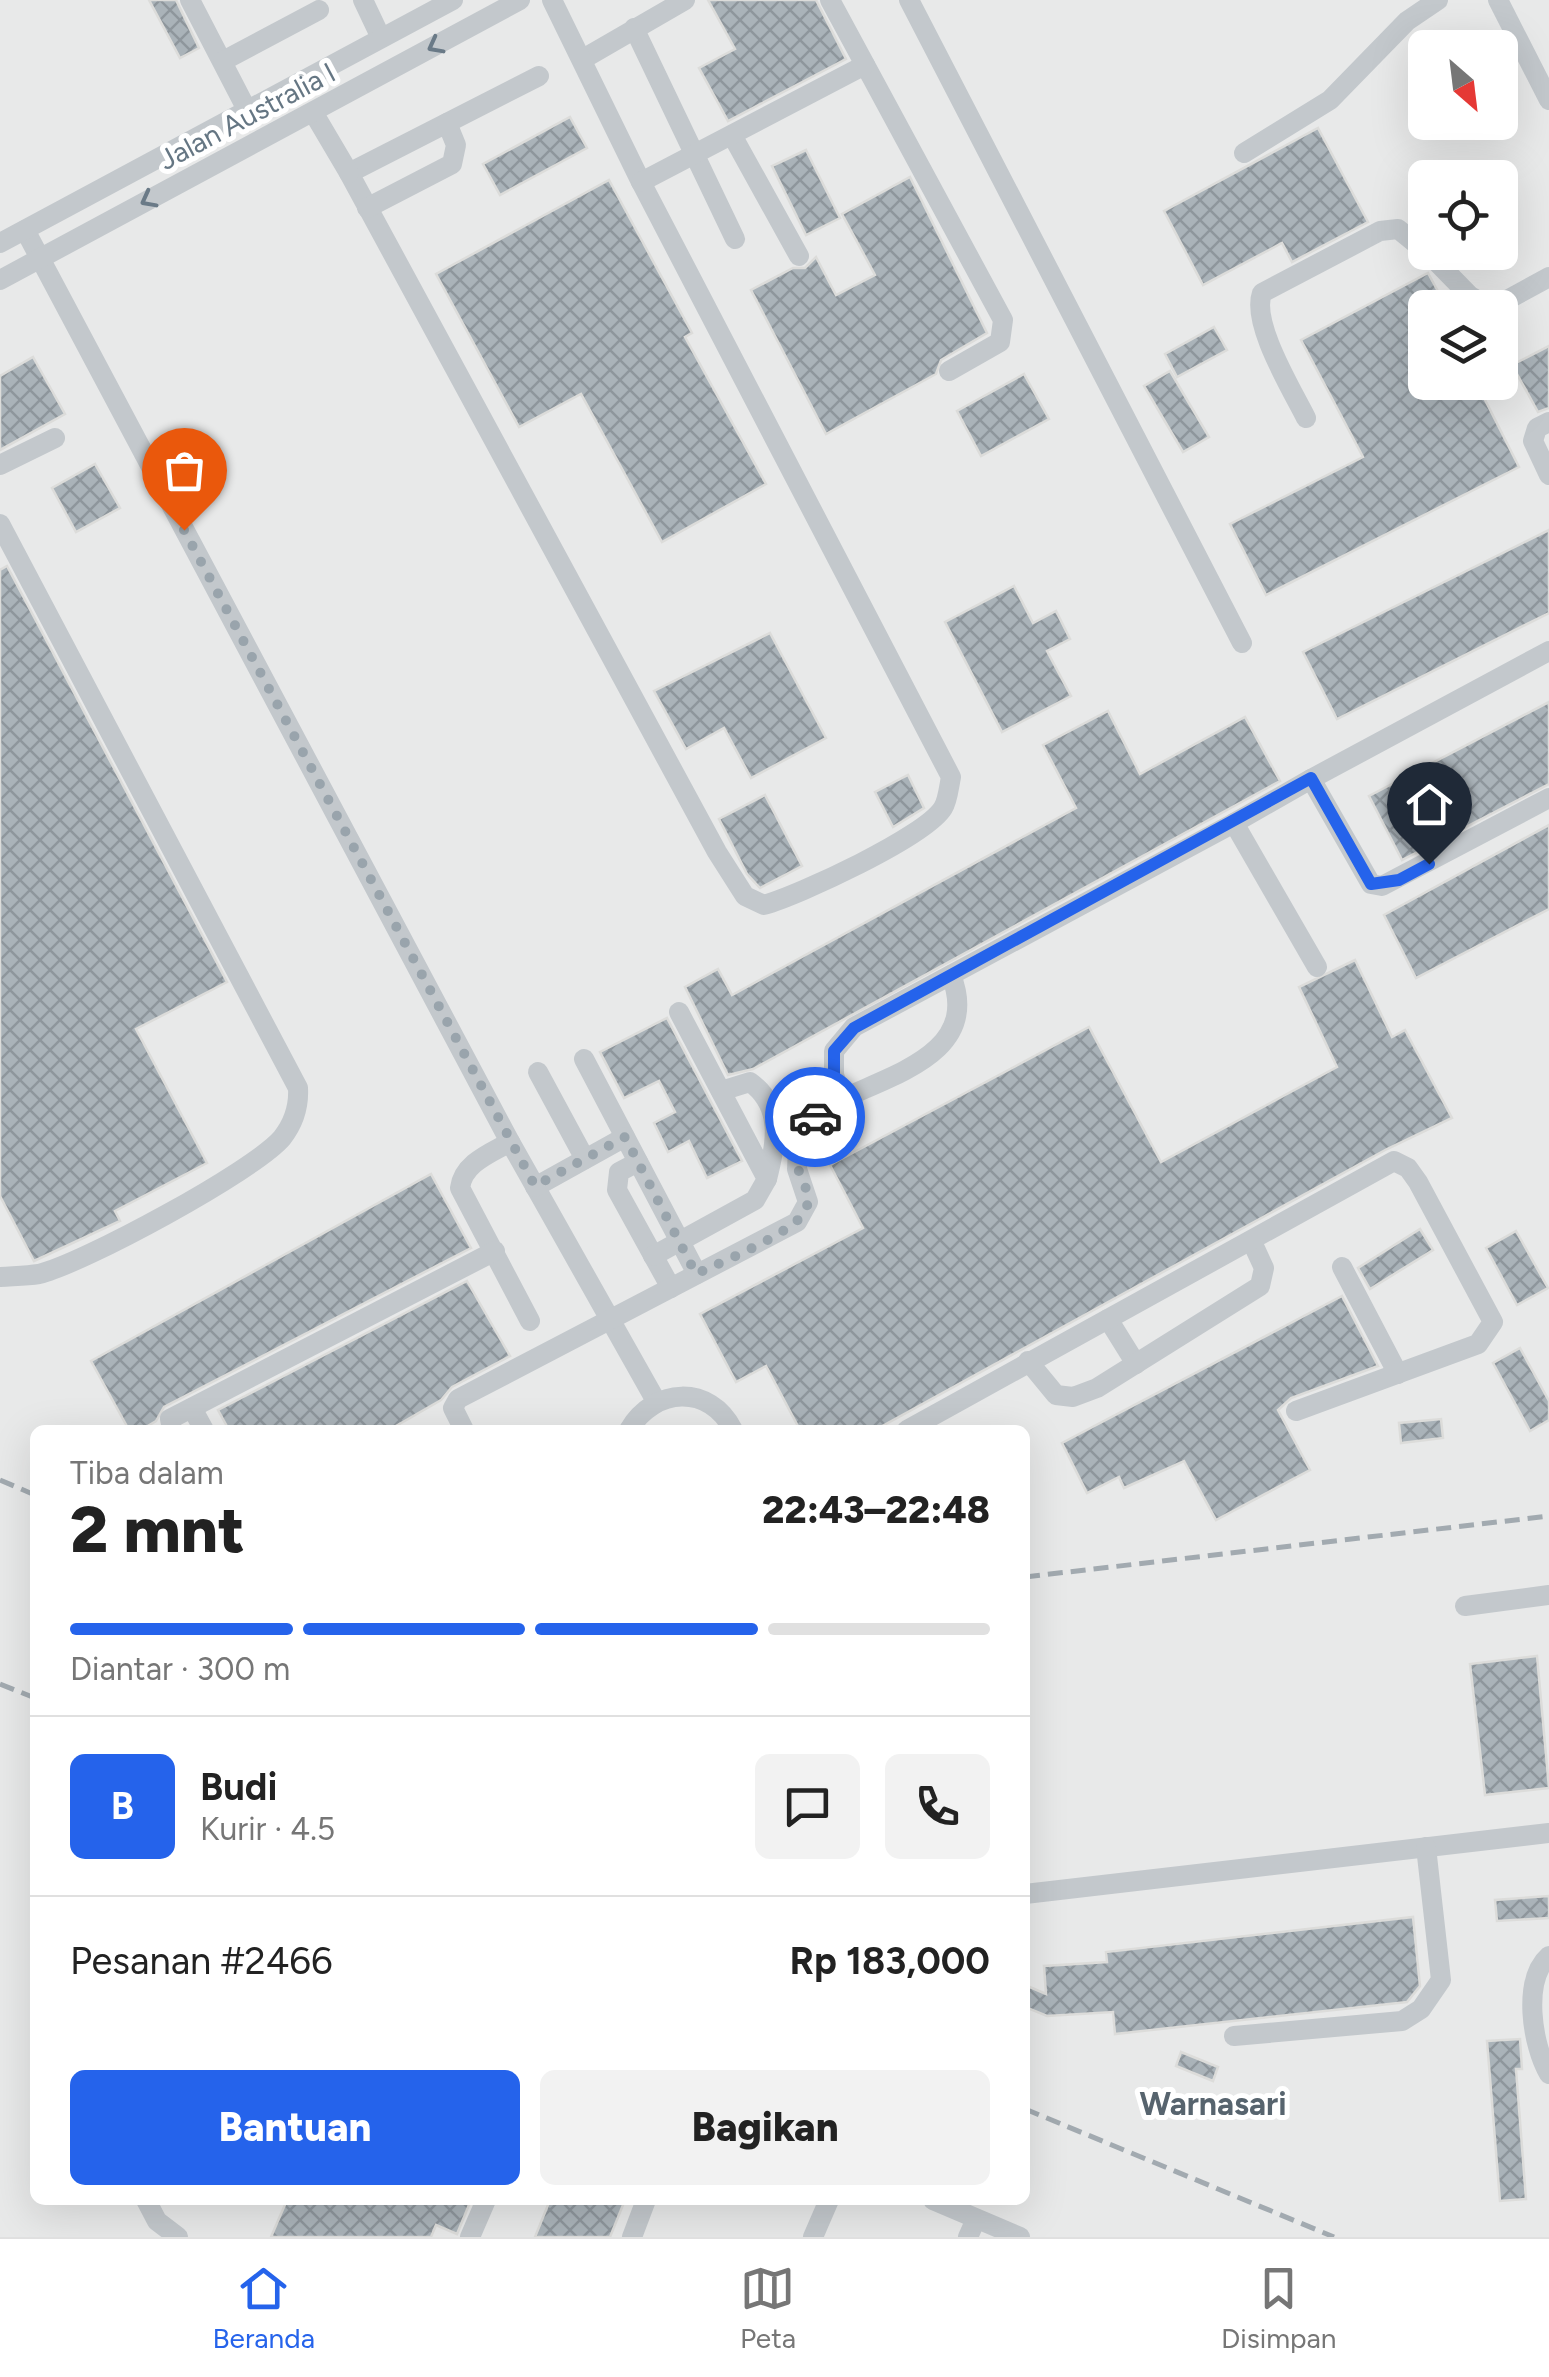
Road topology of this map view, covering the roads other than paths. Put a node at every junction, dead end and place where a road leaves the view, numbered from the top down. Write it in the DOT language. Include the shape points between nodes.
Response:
graph roads {
  1 [pos="190,0"];
  2 [pos="363,0"];
  3 [pos="454,0"];
  4 [pos="520,0"];
  5 [pos="552,0"];
  6 [pos="684,0"];
  7 [pos="830,0"];
  8 [pos="910,0"];
  9 [pos="1438,0"];
  10 [pos="1498,0"];
  11 [pos="319,10"];
  12 [pos="634,28"];
  13 [pos="382,38"];
  14 [pos="583,59"];
  15 [pos="223,61"];
  16 [pos="865,64"];
  17 [pos="540,76"];
  18 [pos="1549,100"];
  19 [pos="247,110"];
  20 [pos="313,112"];
  21 [pos="448,123"];
  22 [pos="732,135"];
  23 [pos="1244,153"];
  24 [pos="695,154"];
  25 [pos="348,173"];
  26 [pos="641,182"];
  27 [pos="367,208"];
  28 [pos="25,230"];
  29 [pos="1408,237"];
  30 [pos="735,239"];
  31 [pos="0,243"];
  32 [pos="799,256"];
  33 [pos="40,259"];
  34 [pos="1444,270"];
  35 [pos="1549,277"];
  36 [pos="0,280"];
  37 [pos="949,372"];
  38 [pos="1306,418"];
  39 [pos="1549,422"];
  40 [pos="55,438"];
  41 [pos="0,465"];
  42 [pos="1549,475"];
  43 [pos="0,524"];
  44 [pos="1242,643"];
  45 [pos="1549,651"];
  46 [pos="1311,778"];
  47 [pos="1549,798"];
  48 [pos="1234,823"];
  49 [pos="1317,967"];
  50 [pos="950,975"];
  51 [pos="680,1012"];
  52 [pos="584,1058"];
  53 [pos="538,1072"];
  54 [pos="721,1091"];
  55 [pos="842,1099"];
  56 [pos="625,1137"];
  57 [pos="510,1142"];
  58 [pos="585,1159"];
  59 [pos="638,1162"];
  60 [pos="767,1179"];
  61 [pos="535,1186"];
  62 [pos="680,1242"];
  63 [pos="1252,1242"];
  64 [pos="495,1251"];
  65 [pos="653,1256"];
  66 [pos="1342,1267"];
  67 [pos="696,1274"];
  68 [pos="0,1278"];
  69 [pos="671,1288"];
  70 [pos="1108,1319"];
  71 [pos="530,1320"];
  72 [pos="608,1322"];
  73 [pos="1028,1361"];
  74 [pos="1136,1364"];
  75 [pos="1398,1374"];
  76 [pos="656,1401"];
  77 [pos="192,1408"];
  78 [pos="1296,1411"];
  79 [pos="171,1425"];
  80 [pos="201,1425"];
  81 [pos="462,1425"];
  82 [pos="632,1425"];
  83 [pos="730,1425"];
  84 [pos="916,1425"];
  85 [pos="1549,1595"];
  86 [pos="1465,1606"];
  87 [pos="1549,1833"];
  88 [pos="1426,1848"];
  89 [pos="1030,1893"];
  90 [pos="1549,1956"];
  91 [pos="1234,2036"];
  92 [pos="1549,2074"];
  93 [pos="149,2205"];
  94 [pos="484,2205"];
  95 [pos="644,2205"];
  96 [pos="826,2205"];
  97 [pos="940,2205"];
  98 [pos="972,2228"];
  99 [pos="178,2237"];
  100 [pos="470,2237"];
  101 [pos="632,2237"];
  102 [pos="813,2237"];
  103 [pos="1020,2237"];
  1 -- 15 [label="lane"];
  2 -- 13 [label="lane"];
  3 -- 13 [label="lane, Jalan Australia I"];
  4 -- 20 [label="lane, Jalan Australia I, one-way"];
  5 -- 14 [label="lane"];
  6 -- 12 [label="lane"];
  7 -- 16 [label="lane"];
  8 -- 44 [label="lane"];
  9 -- 23 [label="lane" via="1330,100"];
  10 -- 18 [label="lane"];
  11 -- 15 [label="lane"];
  12 -- 14 [label="lane"];
  12 -- 24 [label="lane"];
  13 -- 19 [label="lane, Jalan Australia I"];
  14 -- 26 [label="lane"];
  15 -- 19 [label="lane"];
  16 -- 22 [label="lane"];
  16 -- 37 [label="lane" via="1003,320 1000,342"];
  17 -- 21 [label="lane"];
  19 -- 28 [label="lane, Jalan Australia I"];
  20 -- 25 [label="lane"];
  20 -- 33 [label="lane, Jalan Australia I, one-way"];
  21 -- 25 [label="lane"];
  21 -- 27 [label="lane" via="456,145 452,164"];
  22 -- 24 [label="lane"];
  22 -- 32 [label="lane"];
  24 -- 26 [label="lane"];
  24 -- 30 [label="lane"];
  25 -- 27 [label="lane"];
  26 -- 27 [label="lane" via="951,777 944,807 926,826 798,895 764,904 745,896 717,852"];
  28 -- 31 [label="lane, Jalan Australia I"];
  28 -- 33 [label="lane"];
  29 -- 38 [label="lane" via="1398,229 1380,230 1262,293 1256,307"];
  33 -- 36 [label="lane, Jalan Australia I"];
  33 -- 57 [label="lane"];
  34 -- 35 [label="lane" via="1488,306"];
  39 -- 42 [label="lane" via="1537,428 1533,441"];
  40 -- 41 [label="lane"];
  43 -- 68 [label="lane" via="298,1088 283,1138 252,1165 88,1255 39,1274"];
  45 -- 46 [label="lane"];
  46 -- 47 [label="lane" via="1371,884 1382,886"];
  46 -- 48 [label="lane"];
  48 -- 49 [label="lane"];
  48 -- 50 [label="lane"];
  50 -- 55 [label="lane" via="840,1040 834,1075"];
  50 -- 55 [label="lane" via="960,1000 947,1040"];
  51 -- 54 [label="lane"];
  52 -- 56 [label="lane"];
  53 -- 58 [label="lane"];
  54 -- 60 [label="lane"];
  54 -- 60 [label="lane" via="750,1082 773,1113 776,1143"];
  55 -- 67 [label="lane" via="799,1132 795,1150 808,1202 804,1214"];
  56 -- 58 [label="lane"];
  56 -- 59 [label="lane"];
  57 -- 61 [label="lane"];
  57 -- 64 [label="lane" via="461,1176 460,1188"];
  58 -- 61 [label="lane"];
  59 -- 62 [label="lane"];
  59 -- 65 [label="lane" via="615,1182"];
  60 -- 62 [label="lane" via="756,1200"];
  61 -- 72 [label="lane"];
  62 -- 65 [label="lane"];
  62 -- 67 [label="lane"];
  63 -- 70 [label="lane"];
  63 -- 74 [label="lane" via="1264,1268 1260,1286"];
  63 -- 75 [label="lane" via="1394,1161 1408,1168 1493,1322 1478,1344"];
  64 -- 71 [label="lane"];
  64 -- 77 [label="lane"];
  65 -- 69 [label="lane"];
  66 -- 75 [label="lane"];
  67 -- 69 [label="lane"];
  69 -- 72 [label="lane"];
  70 -- 73 [label="lane"];
  70 -- 74 [label="lane"];
  72 -- 76 [label="lane"];
  72 -- 81 [label="lane" via="458,1400 454,1408"];
  73 -- 74 [label="lane" via="1056,1395 1074,1397"];
  73 -- 84 [label="lane"];
  75 -- 78 [label="lane"];
  76 -- 82 [label="lane"];
  76 -- 83 [label="lane" via="691,1396 721,1412"];
  77 -- 79 [label="lane"];
  77 -- 80 [label="lane"];
  85 -- 86 [label="lane"];
  87 -- 88 [label="lane"];
  88 -- 89 [label="lane"];
  88 -- 91 [label="lane" via="1441,1980 1421,2009 1402,2022"];
  90 -- 92 [label="lane" via="1533,1979 1539,2049"];
  93 -- 99 [label="lane"];
  94 -- 100 [label="lane"];
  95 -- 101 [label="lane"];
  96 -- 102 [label="lane"];
  97 -- 98 [label="lane"];
  98 -- 103 [label="lane"];
}
